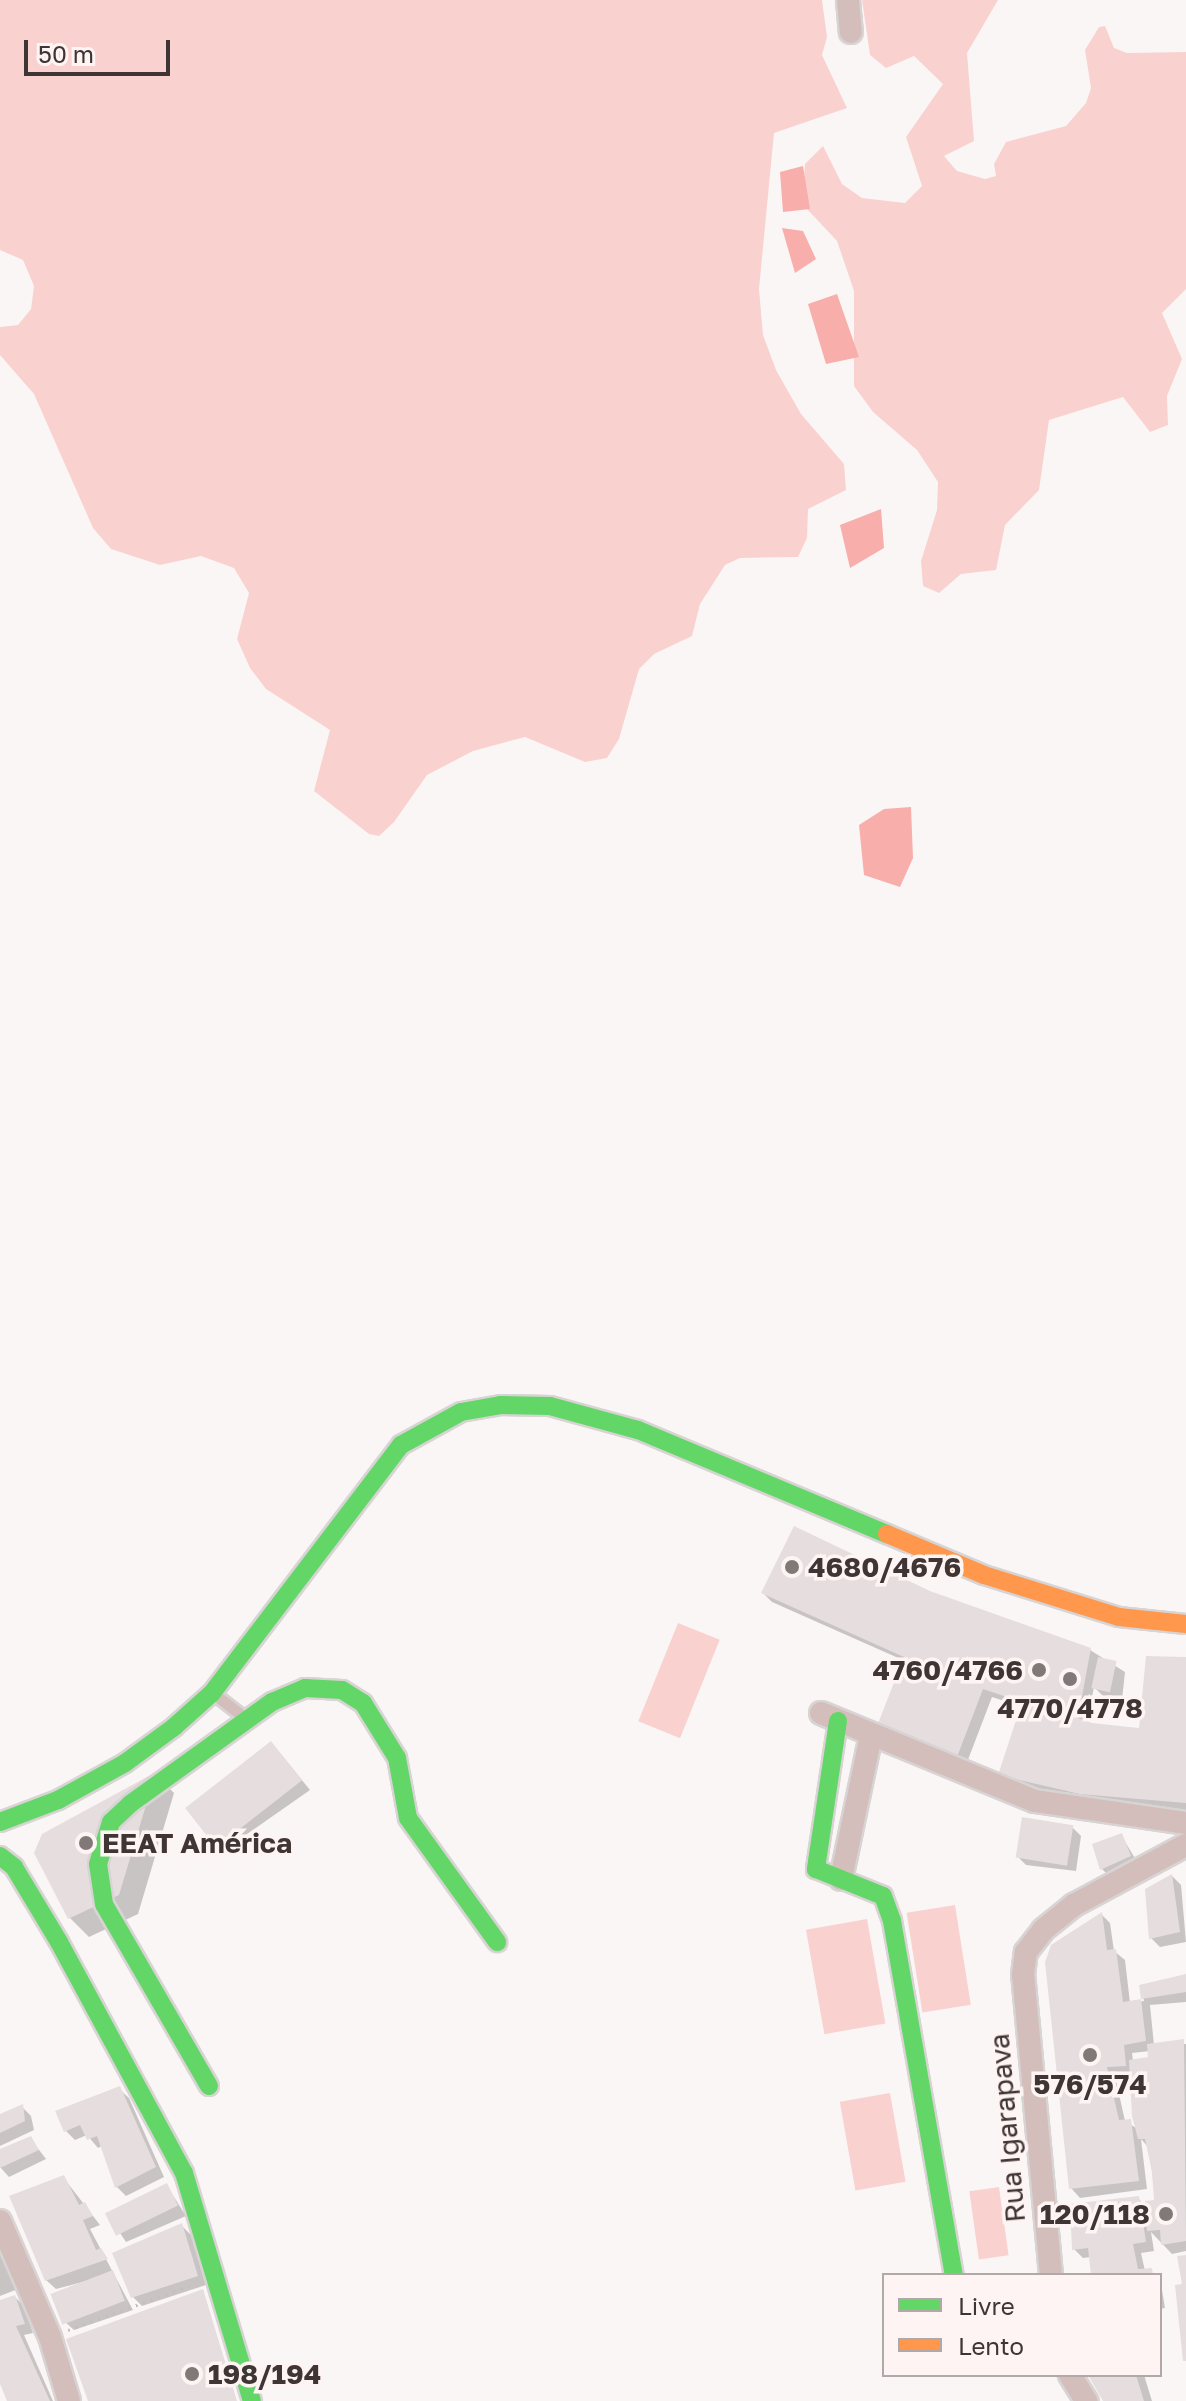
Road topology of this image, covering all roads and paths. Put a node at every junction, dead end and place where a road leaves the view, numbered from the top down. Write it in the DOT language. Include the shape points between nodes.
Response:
graph roads {
  1 [pos="848,0"];
  2 [pos="851,32"];
  3 [pos="1186,1624"];
  4 [pos="212,1693"];
  5 [pos="829,1717"];
  6 [pos="247,1719"];
  7 [pos="871,1736"];
  8 [pos="0,1822"];
  9 [pos="1186,1823"];
  10 [pos="1186,1845"];
  11 [pos="0,1856"];
  12 [pos="841,1879"];
  13 [pos="497,1942"];
  14 [pos="209,2086"];
  15 [pos="0,2221"];
  16 [pos="954,2273"];
  17 [pos="1051,2273"];
  18 [pos="217,2275"];
  19 [pos="50,2337"];
  20 [pos="1071,2377"];
  21 [pos="69,2401"];
  22 [pos="252,2401"];
  23 [pos="1086,2401"];
  1 -- 2 [label="street"];
  3 -- 4 [label="street" via="1119,1617 984,1575 638,1430 550,1406 500,1405 461,1412 401,1445"];
  4 -- 6 [label="lane"];
  4 -- 8 [label="street" via="125,1763 58,1800"];
  5 -- 7 [label="street"];
  5 -- 12 [label="street" via="816,1869"];
  6 -- 13 [label="street" via="305,1688 342,1690 363,1703 397,1758 408,1818"];
  6 -- 14 [label="street" via="111,1822 98,1864 104,1904"];
  7 -- 9 [label="street" via="1035,1801"];
  7 -- 12 [label="street"];
  10 -- 17 [label="street, Rua Igarapava" via="1074,1905 1026,1952 1023,1975"];
  11 -- 18 [label="street" via="14,1867 59,1942 184,2173"];
  12 -- 16 [label="street" via="883,1896 892,1921"];
  15 -- 19 [label="street"];
  18 -- 19 [label="path"];
  18 -- 22 [label="street"];
  19 -- 21 [label="street"];
  20 -- 23 [label="street"];
}
